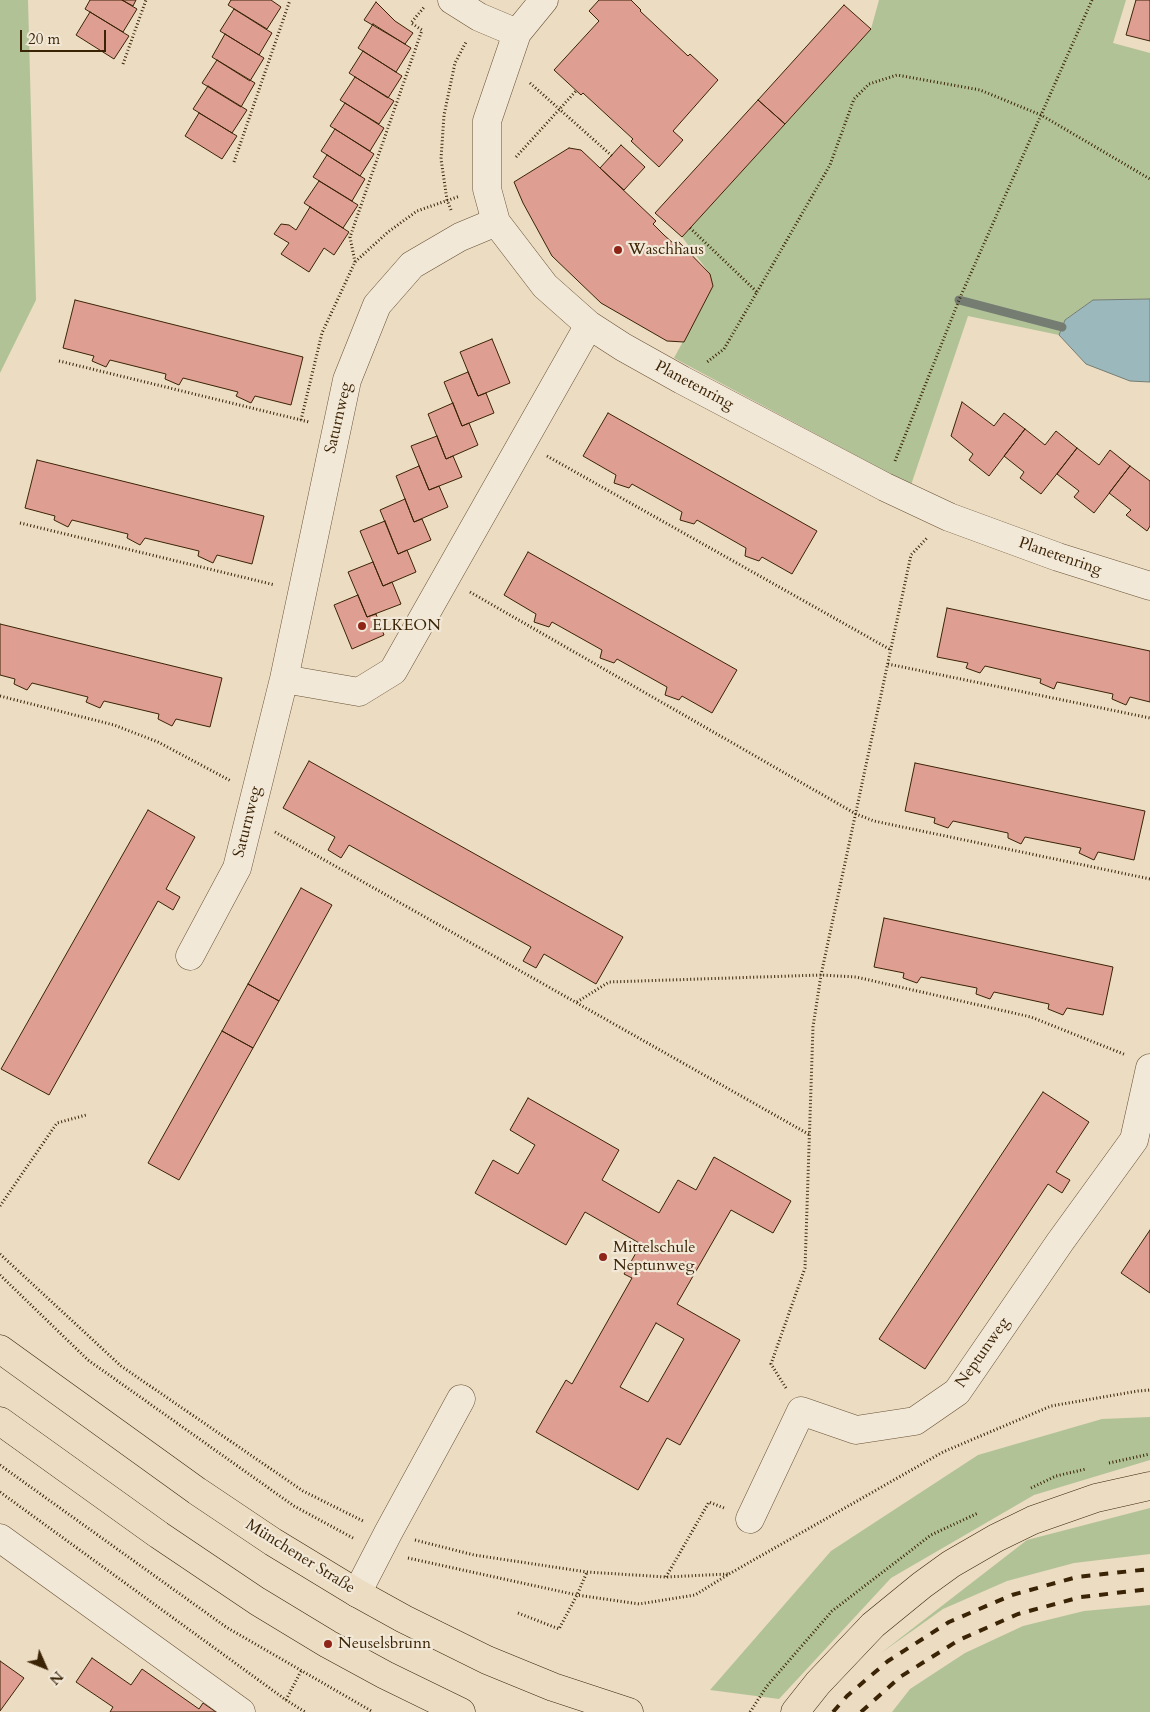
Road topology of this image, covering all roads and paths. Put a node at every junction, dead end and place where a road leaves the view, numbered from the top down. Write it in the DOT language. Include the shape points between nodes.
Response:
graph roads {
  1 [pos="146,0"];
  2 [pos="290,0"];
  3 [pos="430,0"];
  4 [pos="452,0"];
  5 [pos="544,0"];
  6 [pos="1092,0"];
  7 [pos="479,17"];
  8 [pos="517,33"];
  9 [pos="123,64"];
  10 [pos="504,72"];
  11 [pos="576,91"];
  12 [pos="559,109"];
  13 [pos="1041,116"];
  14 [pos="612,156"];
  15 [pos="234,162"];
  16 [pos="1150,179"];
  17 [pos="488,189"];
  18 [pos="496,222"];
  19 [pos="690,228"];
  20 [pos="460,238"];
  21 [pos="355,262"];
  22 [pos="757,292"];
  23 [pos="589,325"];
  24 [pos="59,361"];
  25 [pos="682,380"];
  26 [pos="336,429"];
  27 [pos="522,442"];
  28 [pos="885,487"];
  29 [pos="949,517"];
  30 [pos="20,523"];
  31 [pos="445,578"];
  32 [pos="1150,586"];
  33 [pos="302,592"];
  34 [pos="891,650"];
  35 [pos="888,664"];
  36 [pos="284,679"];
  37 [pos="0,696"];
  38 [pos="1150,718"];
  39 [pos="252,806"];
  40 [pos="856,814"];
  41 [pos="1150,879"];
  42 [pos="190,956"];
  43 [pos="821,975"];
  44 [pos="577,1002"];
  45 [pos="1142,1063"];
  46 [pos="86,1115"];
  47 [pos="810,1135"];
  48 [pos="0,1206"];
  49 [pos="0,1254"];
  50 [pos="0,1275"];
  51 [pos="0,1349"];
  52 [pos="1150,1390"];
  53 [pos="461,1399"];
  54 [pos="800,1411"];
  55 [pos="0,1421"];
  56 [pos="0,1466"];
  57 [pos="1150,1486"];
  58 [pos="0,1492"];
  59 [pos="750,1519"];
  60 [pos="0,1538"];
  61 [pos="383,1542"];
  62 [pos="587,1572"];
  63 [pos="729,1574"];
  64 [pos="666,1577"];
  65 [pos="357,1593"];
  66 [pos="577,1595"];
  67 [pos="518,1613"];
  68 [pos="301,1671"];
  69 [pos="286,1700"];
  70 [pos="241,1712"];
  71 [pos="305,1712"];
  72 [pos="373,1712"];
  73 [pos="461,1712"];
  74 [pos="629,1712"];
  75 [pos="796,1712"];
  1 -- 9 [label="path"];
  2 -- 15 [label="path"];
  3 -- 21 [label="path" via="411,23 422,30 350,237"];
  4 -- 7 [label="street"];
  5 -- 8 [label="street, Planetenring"];
  6 -- 13 [label="path"];
  7 -- 8 [label="street"];
  7 -- 20 [label="path" via="455,63 444,115 441,159 447,200"];
  8 -- 10 [label="street, Planetenring"];
  10 -- 12 [label="path" via="528,82"];
  10 -- 17 [label="street, Planetenring" via="487,121"];
  11 -- 12 [label="path"];
  12 -- 14 [label="path"];
  12 -- 17 [label="path"];
  13 -- 16 [label="path"];
  13 -- 22 [label="path" via="980,90 906,76 897,75 869,84 854,99 830,165"];
  13 -- 28 [label="path" via="952,318"];
  17 -- 18 [label="street, Planetenring"];
  18 -- 20 [label="street, Saturnweg"];
  18 -- 23 [label="street, Planetenring" via="545,286"];
  19 -- 22 [label="path"];
  20 -- 26 [label="street, Saturnweg" via="412,265 377,305 347,380"];
  22 -- 25 [label="path" via="724,349"];
  23 -- 25 [label="street, Planetenring"];
  23 -- 27 [label="street"];
  24 -- 26 [label="path"];
  25 -- 28 [label="street, Planetenring"];
  26 -- 33 [label="street, Saturnweg"];
  27 -- 31 [label="street"];
  27 -- 34 [label="path"];
  28 -- 29 [label="street, Planetenring"];
  29 -- 32 [label="street, Planetenring"];
  29 -- 34 [label="path" via="911,555"];
  30 -- 33 [label="path"];
  31 -- 36 [label="street" via="393,671 359,692"];
  31 -- 40 [label="path"];
  33 -- 36 [label="street, Saturnweg"];
  34 -- 35 [label="path"];
  35 -- 38 [label="path"];
  35 -- 40 [label="path"];
  36 -- 39 [label="street, Saturnweg"];
  37 -- 39 [label="path" via="114,725 158,742"];
  39 -- 42 [label="street, Saturnweg" via="237,868"];
  39 -- 44 [label="path"];
  40 -- 41 [label="path" via="874,821"];
  40 -- 43 [label="path"];
  43 -- 44 [label="path" via="609,982"];
  43 -- 45 [label="path" via="856,977 1031,1017"];
  43 -- 47 [label="path" via="813,1027"];
  44 -- 47 [label="path"];
  45 -- 54 [label="street, Neptunweg" via="1134,1140 957,1392 915,1421 856,1430"];
  46 -- 48 [label="path" via="57,1123"];
  47 -- 54 [label="path" via="805,1268 771,1364"];
  49 -- 61 [label="path" via="121,1366"];
  50 -- 61 [label="path" via="88,1360 294,1506"];
  51 -- 65 [label="main road, Münchener Straße" via="197,1491"];
  52 -- 63 [label="path" via="1050,1406 943,1452"];
  53 -- 61 [label="street"];
  54 -- 59 [label="street"];
  55 -- 73 [label="main road" via="257,1601 328,1644"];
  56 -- 68 [label="path" via="226,1626"];
  57 -- 75 [label="main road" via="1096,1498 1033,1520 951,1564 873,1625 818,1683"];
  58 -- 69 [label="path"];
  59 -- 64 [label="path" via="710,1502"];
  60 -- 70 [label="street"];
  61 -- 62 [label="path"];
  61 -- 65 [label="street"];
  61 -- 66 [label="path"];
  62 -- 64 [label="path"];
  62 -- 66 [label="path"];
  63 -- 64 [label="path"];
  63 -- 66 [label="path" via="695,1595 639,1604"];
  65 -- 74 [label="main road, Münchener Straße" via="487,1660"];
  66 -- 67 [label="path" via="559,1629"];
  68 -- 69 [label="path"];
  68 -- 72 [label="path"];
  69 -- 71 [label="path"];
}
